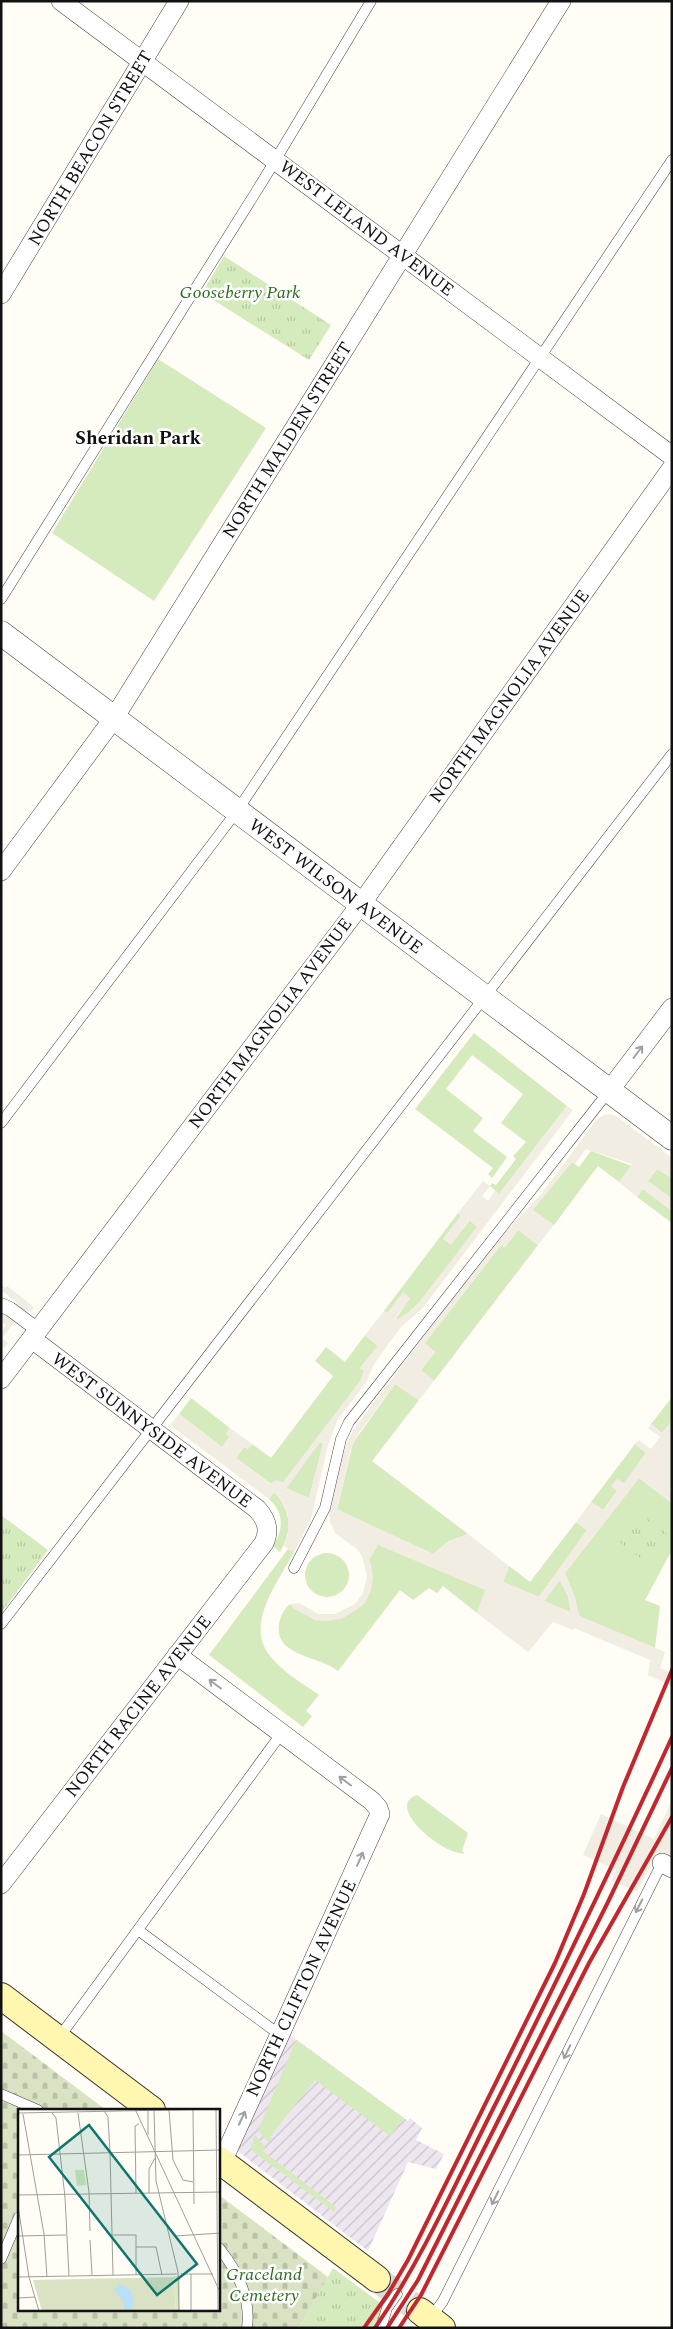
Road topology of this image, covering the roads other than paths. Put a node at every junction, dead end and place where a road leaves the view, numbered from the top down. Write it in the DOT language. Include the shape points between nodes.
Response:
graph roads {
  1 [pos="61,1"];
  2 [pos="179,1"];
  3 [pos="371,1"];
  4 [pos="561,1"];
  5 [pos="142,62"];
  6 [pos="275,160"];
  7 [pos="672,160"];
  8 [pos="402,255"];
  9 [pos="1,294"];
  10 [pos="540,358"];
  11 [pos="672,456"];
  12 [pos="672,468"];
  13 [pos="1,599"];
  14 [pos="1,633"];
  15 [pos="114,718"];
  16 [pos="672,754"];
  17 [pos="237,811"];
  18 [pos="1,871"];
  19 [pos="361,904"];
  20 [pos="484,997"];
  21 [pos="672,1008"];
  22 [pos="609,1091"];
  23 [pos="1,1123"];
  24 [pos="672,1138"];
  25 [pos="1,1305"];
  26 [pos="35,1335"];
  27 [pos="1,1379"];
  28 [pos="151,1430"];
  29 [pos="268,1526"];
  30 [pos="294,1568"];
  31 [pos="1,1624"];
  32 [pos="177,1655"];
  33 [pos="281,1734"];
  34 [pos="667,1866"];
  35 [pos="1,1884"];
  36 [pos="138,1930"];
  37 [pos="1,1996"];
  38 [pos="280,2035"];
  39 [pos="58,2039"];
  40 [pos="1,2094"];
  41 [pos="34,2109"];
  42 [pos="151,2109"];
  43 [pos="220,2161"];
  44 [pos="18,2219"];
  45 [pos="220,2249"];
  46 [pos="1,2259"];
  47 [pos="387,2286"];
  48 [pos="431,2319"];
  49 [pos="247,2328"];
  50 [pos="381,2328"];
  1 -- 5 [label="street, WEST LELAND AVENUE"];
  2 -- 5 [label="street, NORTH BEACON STREET"];
  3 -- 6 [label="lane"];
  4 -- 8 [label="street, NORTH MALDEN STREET"];
  5 -- 6 [label="street, WEST LELAND AVENUE"];
  5 -- 9 [label="street, NORTH BEACON STREET"];
  6 -- 8 [label="street, WEST LELAND AVENUE"];
  6 -- 13 [label="lane"];
  7 -- 10 [label="lane"];
  8 -- 10 [label="street, WEST LELAND AVENUE"];
  8 -- 15 [label="street, NORTH MALDEN STREET"];
  10 -- 11 [label="street, WEST LELAND AVENUE"];
  10 -- 17 [label="lane"];
  12 -- 19 [label="street, NORTH MAGNOLIA AVENUE"];
  14 -- 15 [label="street, WEST WILSON AVENUE"];
  15 -- 17 [label="street, WEST WILSON AVENUE"];
  15 -- 18 [label="street, NORTH MALDEN STREET"];
  16 -- 20 [label="lane"];
  17 -- 19 [label="street, WEST WILSON AVENUE"];
  17 -- 23 [label="lane"];
  19 -- 20 [label="street, WEST WILSON AVENUE"];
  19 -- 26 [label="street, NORTH MAGNOLIA AVENUE"];
  20 -- 22 [label="street, WEST WILSON AVENUE"];
  20 -- 28 [label="lane"];
  22 -- 21 [label="street, one-way"];
  22 -- 24 [label="street, WEST WILSON AVENUE"];
  22 -- 30 [label="lane" via="349,1422 341,1438 325,1508"];
  25 -- 26 [label="street" via="10,1309"];
  26 -- 27 [label="street, NORTH MAGNOLIA AVENUE"];
  26 -- 28 [label="street, WEST SUNNYSIDE AVENUE"];
  28 -- 29 [label="street, WEST SUNNYSIDE AVENUE" via="257,1509"];
  28 -- 31 [label="lane"];
  29 -- 32 [label="street, NORTH RACINE AVENUE" via="264,1543"];
  33 -- 32 [label="street, one-way"];
  32 -- 35 [label="street, NORTH RACINE AVENUE"];
  33 -- 36 [label="lane"];
  38 -- 33 [label="street, NORTH CLIFTON AVENUE, one-way" via="380,1814 372,1801"];
  34 -- 48 [label="lane, one-way"];
  36 -- 38 [label="lane"];
  36 -- 39 [label="lane"];
  37 -- 39 [label="main road"];
  43 -- 38 [label="street, NORTH CLIFTON AVENUE, one-way"];
  39 -- 42 [label="main road"];
  40 -- 41 [label="lane"];
  43 -- 47 [label="main road"];
  44 -- 46 [label="lane"];
  45 -- 49 [label="lane" via="243,2286"];
  47 -- 50 [label="lane" via="387,2308"];
}
